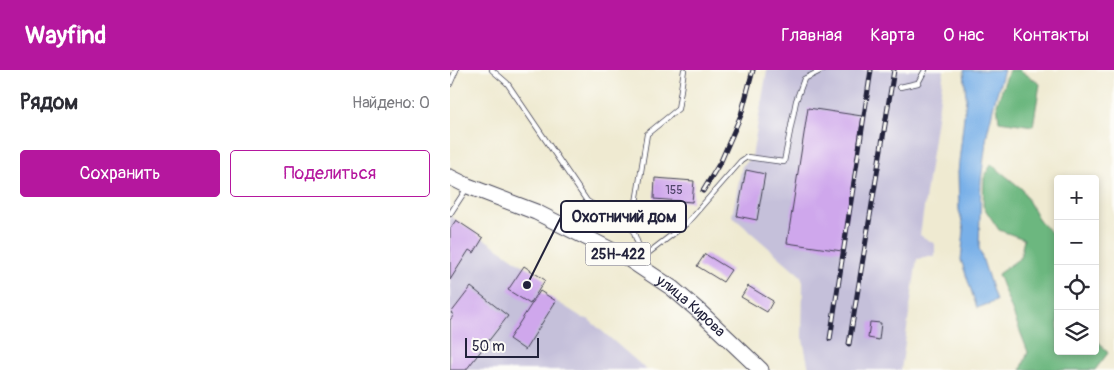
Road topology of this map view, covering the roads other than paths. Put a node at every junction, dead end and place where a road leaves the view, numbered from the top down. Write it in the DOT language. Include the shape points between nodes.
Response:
graph roads {
  1 [pos="456,70"];
  2 [pos="492,70"];
  3 [pos="684,70"];
  4 [pos="822,70"];
  5 [pos="925,70"];
  6 [pos="450,84"];
  7 [pos="900,88"];
  8 [pos="450,177"];
  9 [pos="468,186"];
  10 [pos="450,214"];
  11 [pos="632,228"];
  12 [pos="641,261"];
  13 [pos="761,370"];
  1 -- 6 [label="lane"];
  2 -- 11 [label="lane" via="507,83 587,201"];
  3 -- 11 [label="lane" via="678,109 647,134"];
  4 -- 12 [label="lane" via="804,78 796,100 784,162 748,157 741,161 686,224"];
  5 -- 7 [label="lane" via="918,83"];
  8 -- 9 [label="main road, улица Кирова / 25Н-422"];
  9 -- 10 [label="lane"];
  9 -- 12 [label="main road, улица Кирова / 25Н-422" via="536,212"];
  11 -- 12 [label="lane"];
  12 -- 13 [label="main road, улица Кирова / 25Н-422"];
}
